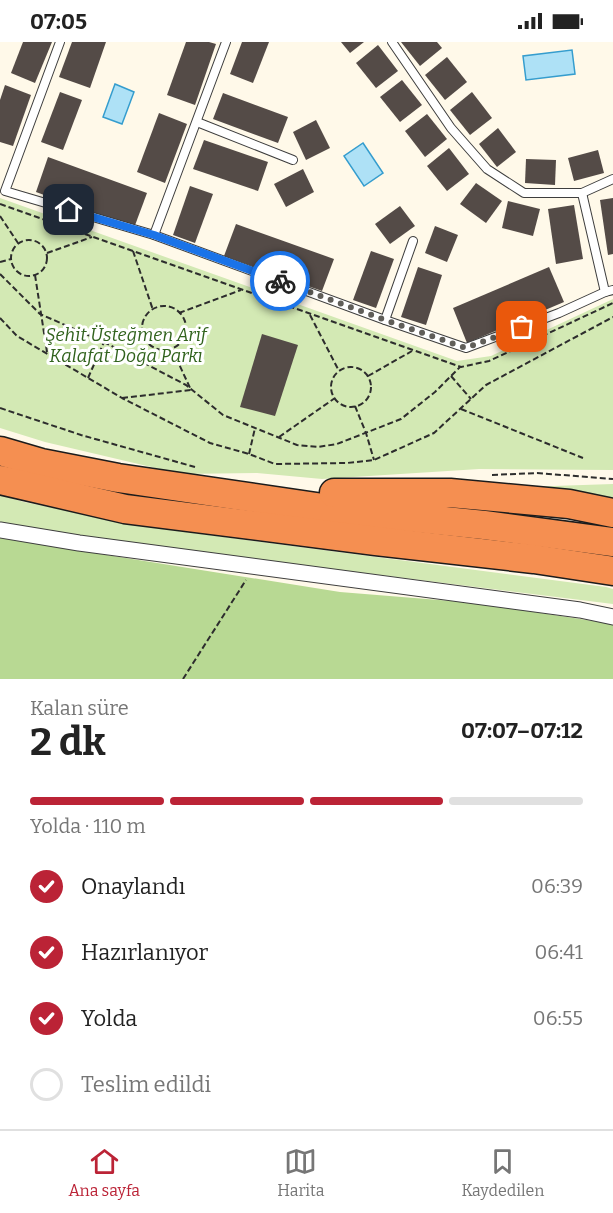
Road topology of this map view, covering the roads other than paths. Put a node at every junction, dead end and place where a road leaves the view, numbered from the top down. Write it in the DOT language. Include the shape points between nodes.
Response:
graph roads {
  1 [pos="60,42"];
  2 [pos="226,42"];
  3 [pos="392,42"];
  4 [pos="197,122"];
  5 [pos="293,160"];
  6 [pos="613,179"];
  7 [pos="2,190"];
  8 [pos="582,193"];
  9 [pos="154,235"];
  10 [pos="413,241"];
  11 [pos="609,291"];
  12 [pos="385,320"];
  13 [pos="0,451"];
  14 [pos="201,479"];
  15 [pos="0,480"];
  16 [pos="613,513"];
  17 [pos="0,530"];
  18 [pos="613,542"];
  19 [pos="613,571"];
  20 [pos="613,617"];
  1 -- 7 [label="lane"];
  2 -- 4 [label="lane"];
  3 -- 8 [label="lane" via="451,128 487,169 524,193"];
  4 -- 5 [label="lane"];
  4 -- 9 [label="lane"];
  6 -- 8 [label="lane"];
  7 -- 9 [label="lane"];
  8 -- 11 [label="lane"];
  9 -- 12 [label="lane"];
  10 -- 12 [label="lane"];
  11 -- 12 [label="lane" via="466,348"];
  13 -- 14 [label="highway" via="118,478"];
  14 -- 16 [label="highway" via="312,493 450,493 569,504"];
  14 -- 18 [label="highway" via="330,509"];
  15 -- 19 [label="highway" via="125,509"];
  17 -- 20 [label="street"];
}
